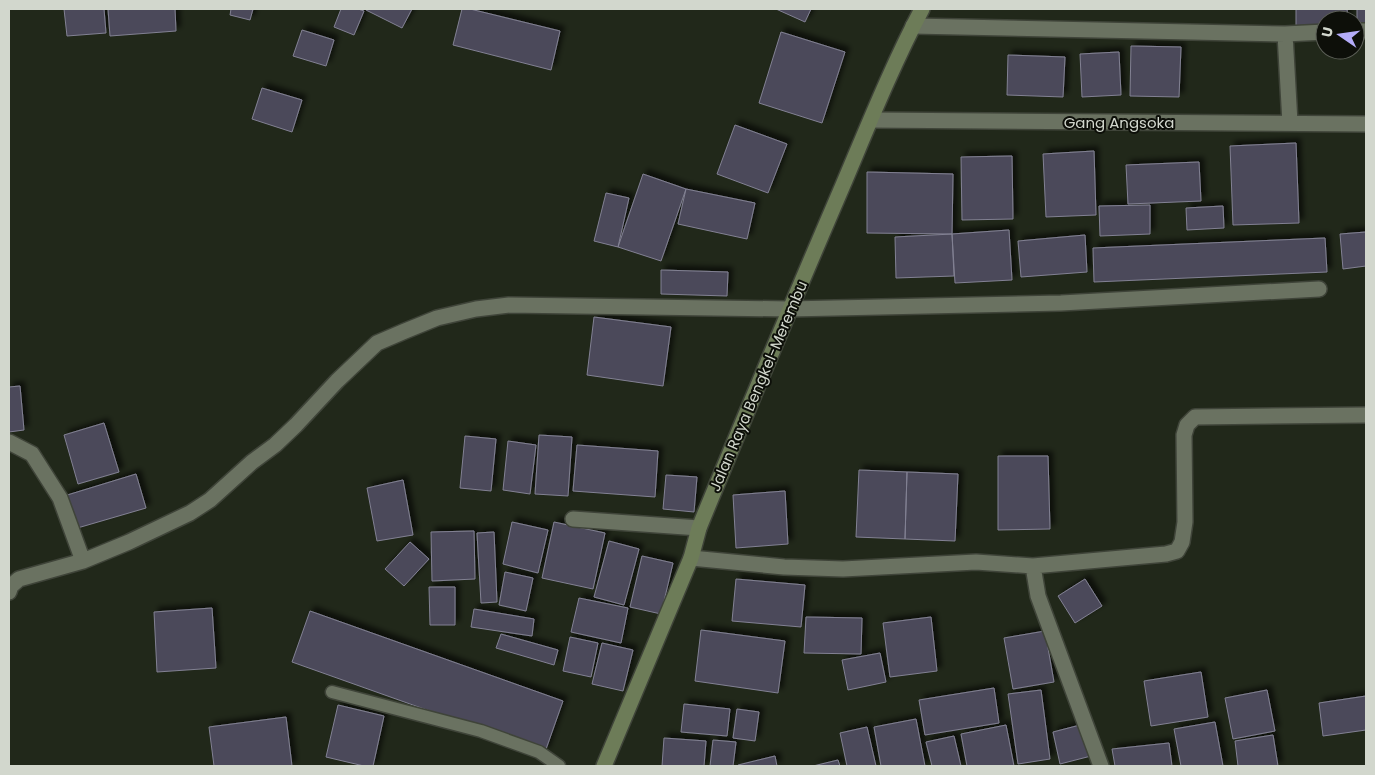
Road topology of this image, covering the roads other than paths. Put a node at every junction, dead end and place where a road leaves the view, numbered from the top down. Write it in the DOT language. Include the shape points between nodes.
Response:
graph roads {
  1 [pos="922,9"];
  2 [pos="913,26"];
  3 [pos="1315,32"];
  4 [pos="1285,34"];
  5 [pos="871,120"];
  6 [pos="1290,123"];
  7 [pos="1366,124"];
  8 [pos="1319,289"];
  9 [pos="789,310"];
  10 [pos="1366,415"];
  11 [pos="9,442"];
  12 [pos="573,519"];
  13 [pos="699,528"];
  14 [pos="691,558"];
  15 [pos="83,561"];
  16 [pos="1033,566"];
  17 [pos="9,592"];
  18 [pos="332,692"];
  19 [pos="559,766"];
  20 [pos="604,766"];
  21 [pos="1101,766"];
  1 -- 2 [label="street, Jalan Raya Bengkel-Merembu"];
  2 -- 4 [label="street"];
  2 -- 5 [label="street, Jalan Raya Bengkel-Merembu"];
  3 -- 4 [label="street"];
  4 -- 6 [label="street"];
  5 -- 6 [label="street, Gang Angsoka"];
  5 -- 9 [label="street, Jalan Raya Bengkel-Merembu"];
  6 -- 7 [label="street, Gang Angsoka"];
  8 -- 9 [label="street" via="1061,303"];
  9 -- 13 [label="street, Jalan Raya Bengkel-Merembu"];
  9 -- 15 [label="street" via="509,305 438,318 377,344 275,445 210,500 159,528"];
  10 -- 16 [label="street" via="1195,417 1187,425 1184,435 1185,522 1182,542 1176,551"];
  11 -- 15 [label="street" via="32,454 60,498"];
  12 -- 13 [label="street"];
  13 -- 14 [label="street, Jalan Raya Bengkel-Merembu"];
  14 -- 16 [label="street" via="843,569 976,562"];
  14 -- 20 [label="street, Jalan Raya Bengkel-Merembu"];
  15 -- 17 [label="street" via="19,579"];
  16 -- 21 [label="street" via="1038,596"];
  18 -- 19 [label="lane" via="480,731 539,752"];
}
